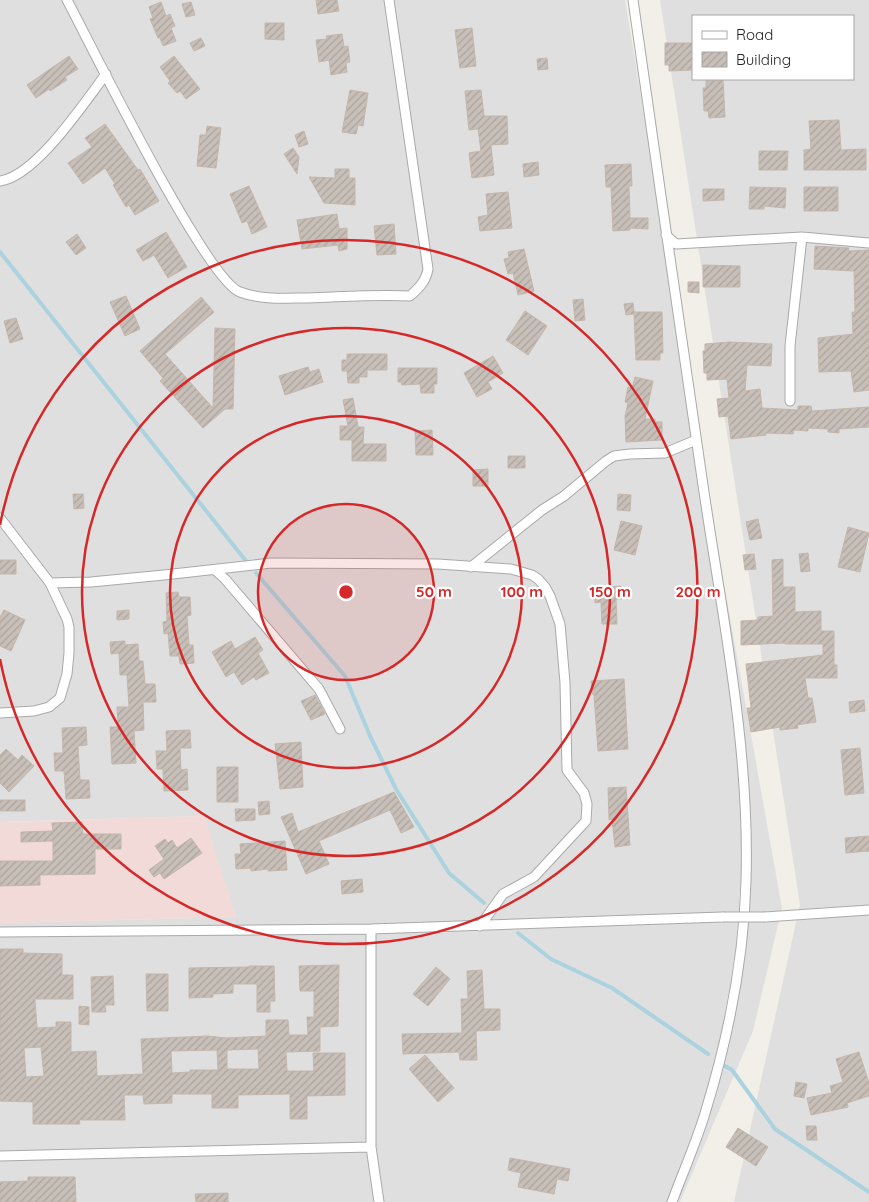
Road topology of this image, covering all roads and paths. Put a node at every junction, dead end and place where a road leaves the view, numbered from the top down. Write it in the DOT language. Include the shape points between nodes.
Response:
graph roads {
  1 [pos="67,0"];
  2 [pos="389,0"];
  3 [pos="633,0"];
  4 [pos="106,74"];
  5 [pos="0,181"];
  6 [pos="666,235"];
  7 [pos="802,237"];
  8 [pos="869,244"];
  9 [pos="790,401"];
  10 [pos="696,440"];
  11 [pos="0,518"];
  12 [pos="471,567"];
  13 [pos="215,570"];
  14 [pos="50,583"];
  15 [pos="0,713"];
  16 [pos="340,729"];
  17 [pos="869,910"];
  18 [pos="480,926"];
  19 [pos="370,930"];
  20 [pos="0,932"];
  21 [pos="371,1147"];
  22 [pos="0,1156"];
  23 [pos="379,1202"];
  24 [pos="672,1202"];
  1 -- 4 [label="street"];
  2 -- 4 [label="street" via="428,269 422,284 410,296 282,298 237,291 199,244"];
  3 -- 6 [label="street"];
  4 -- 5 [label="street" via="47,150 24,171"];
  6 -- 7 [label="street" via="676,244"];
  6 -- 10 [label="street"];
  7 -- 8 [label="street"];
  7 -- 9 [label="street" via="790,346"];
  10 -- 12 [label="street" via="665,453 614,456"];
  10 -- 24 [label="street" via="739,721 746,820 746,884 737,980 725,1036 706,1112"];
  11 -- 14 [label="street"];
  12 -- 13 [label="street" via="389,562 281,563"];
  12 -- 18 [label="street" via="511,569 532,575 550,596 562,637 567,770 584,793 587,804 586,821 534,877 503,894"];
  13 -- 14 [label="street"];
  13 -- 16 [label="street" via="319,689"];
  14 -- 15 [label="street" via="69,627 67,674 60,698 49,707 34,711"];
  17 -- 18 [label="street, bridge"];
  18 -- 19 [label="street"];
  19 -- 20 [label="street"];
  19 -- 21 [label="street"];
  21 -- 22 [label="street"];
  21 -- 23 [label="street"];
}
